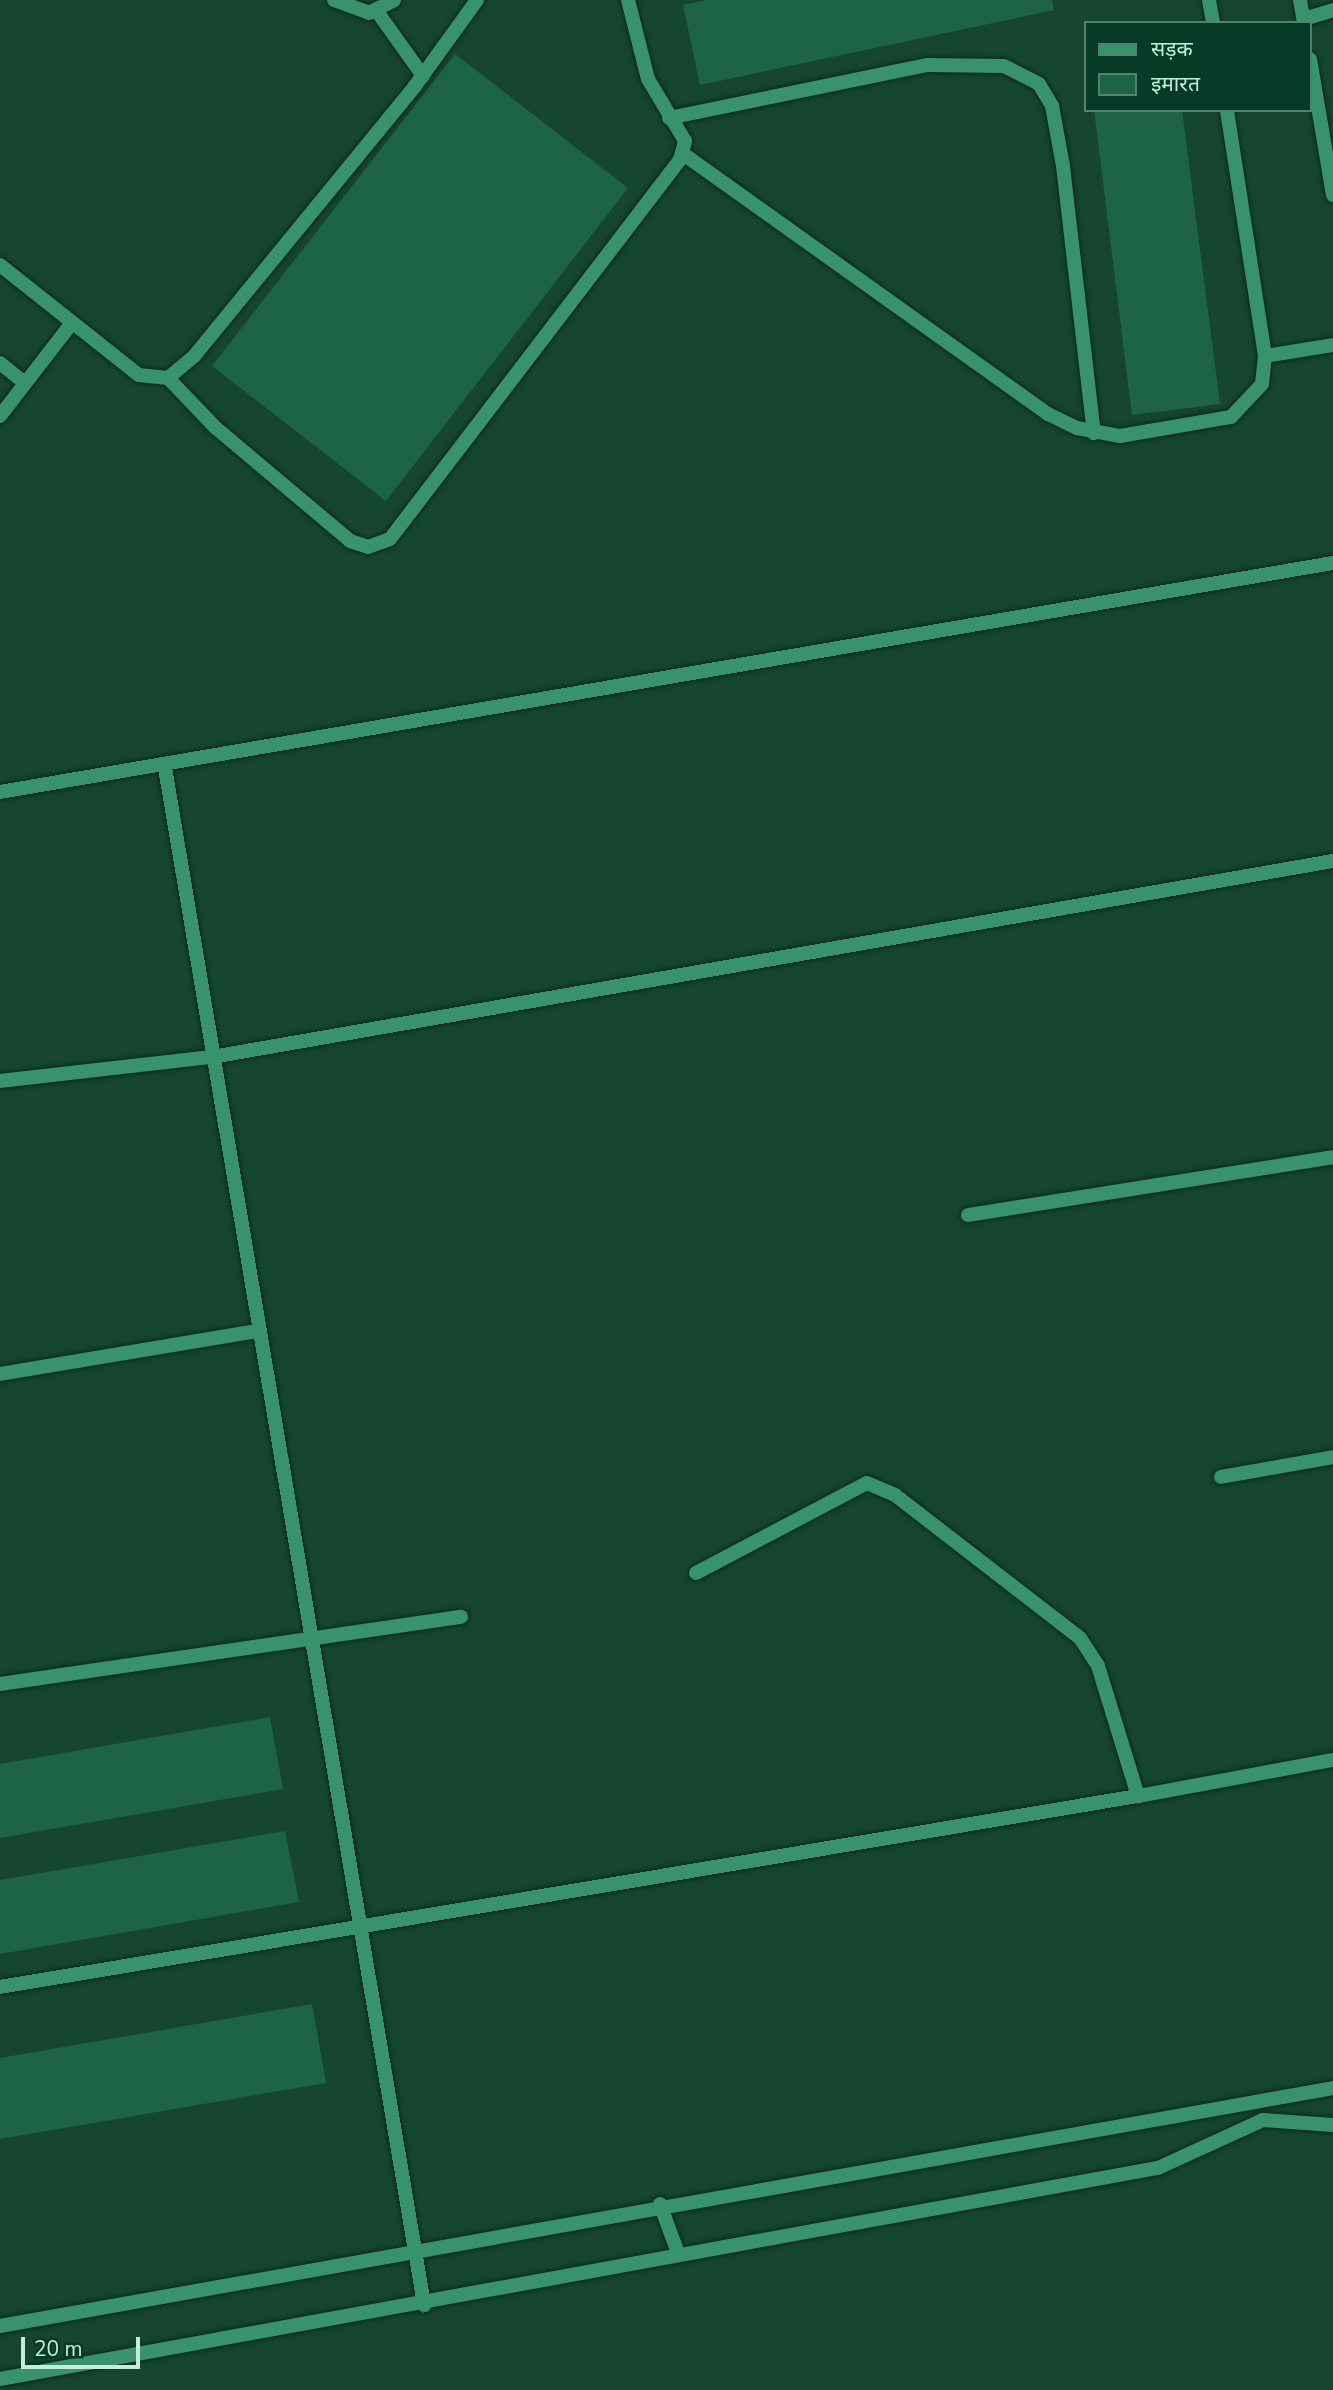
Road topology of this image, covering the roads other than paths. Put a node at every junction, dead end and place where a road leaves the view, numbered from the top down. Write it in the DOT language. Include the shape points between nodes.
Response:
graph roads {
  1 [pos="334,0"];
  2 [pos="394,0"];
  3 [pos="477,0"];
  4 [pos="628,0"];
  5 [pos="1209,0"];
  6 [pos="1300,0"];
  7 [pos="376,10"];
  8 [pos="1333,10"];
  9 [pos="1213,21"];
  10 [pos="1304,21"];
  11 [pos="1312,71"];
  12 [pos="423,76"];
  13 [pos="1227,112"];
  14 [pos="669,118"];
  15 [pos="682,153"];
  16 [pos="1333,195"];
  17 [pos="0,265"];
  18 [pos="72,323"];
  19 [pos="1333,345"];
  20 [pos="1265,356"];
  21 [pos="0,363"];
  22 [pos="168,377"];
  23 [pos="25,383"];
  24 [pos="0,416"];
  25 [pos="1094,433"];
  26 [pos="1333,563"];
  27 [pos="165,768"];
  28 [pos="0,792"];
  29 [pos="1333,861"];
  30 [pos="212,1057"];
  31 [pos="0,1081"];
  32 [pos="1333,1157"];
  33 [pos="968,1215"];
  34 [pos="257,1331"];
  35 [pos="0,1374"];
  36 [pos="1333,1457"];
  37 [pos="1222,1477"];
  38 [pos="696,1573"];
  39 [pos="461,1616"];
  40 [pos="315,1634"];
  41 [pos="0,1684"];
  42 [pos="1333,1760"];
  43 [pos="1138,1796"];
  44 [pos="359,1924"];
  45 [pos="0,1987"];
  46 [pos="1333,2088"];
  47 [pos="1236,2105"];
  48 [pos="1242,2125"];
  49 [pos="1333,2125"];
  50 [pos="660,2204"];
  51 [pos="417,2252"];
  52 [pos="678,2253"];
  53 [pos="425,2305"];
  54 [pos="0,2326"];
  55 [pos="0,2379"];
  1 -- 7 [label="street" via="356,12"];
  2 -- 7 [label="street"];
  3 -- 12 [label="street"];
  4 -- 14 [label="street" via="648,79"];
  5 -- 9 [label="street"];
  6 -- 10 [label="street"];
  7 -- 12 [label="street"];
  8 -- 10 [label="street"];
  11 -- 16 [label="street"];
  12 -- 22 [label="street" via="195,355"];
  13 -- 20 [label="street"];
  14 -- 15 [label="street" via="685,141"];
  14 -- 25 [label="street" via="928,65 1004,66 1039,84 1052,106 1063,166"];
  15 -- 22 [label="street" via="640,219 406,524 379,544 350,541 216,428"];
  15 -- 25 [label="street" via="1048,414"];
  17 -- 18 [label="street"];
  18 -- 22 [label="street" via="139,374"];
  18 -- 23 [label="street"];
  19 -- 20 [label="street"];
  20 -- 25 [label="street" via="1256,396 1231,417 1120,436"];
  21 -- 23 [label="street"];
  23 -- 24 [label="street"];
  26 -- 27 [label="street" via="784,653"];
  27 -- 28 [label="street"];
  27 -- 30 [label="street"];
  29 -- 30 [label="street"];
  30 -- 31 [label="street"];
  30 -- 34 [label="street"];
  32 -- 33 [label="street"];
  34 -- 35 [label="street"];
  34 -- 40 [label="street"];
  36 -- 37 [label="street"];
  38 -- 43 [label="street" via="847,1489 867,1483 884,1489 1080,1638 1098,1666"];
  39 -- 40 [label="street"];
  40 -- 41 [label="street"];
  40 -- 44 [label="street"];
  42 -- 43 [label="street"];
  43 -- 44 [label="street"];
  44 -- 45 [label="street"];
  44 -- 51 [label="street"];
  46 -- 47 [label="street"];
  47 -- 48 [label="street"];
  47 -- 50 [label="street"];
  48 -- 49 [label="street" via="1263,2120"];
  48 -- 52 [label="street" via="1158,2168"];
  50 -- 51 [label="street"];
  50 -- 52 [label="street"];
  51 -- 53 [label="street"];
  51 -- 54 [label="street"];
  52 -- 53 [label="street"];
  53 -- 55 [label="street"];
}
